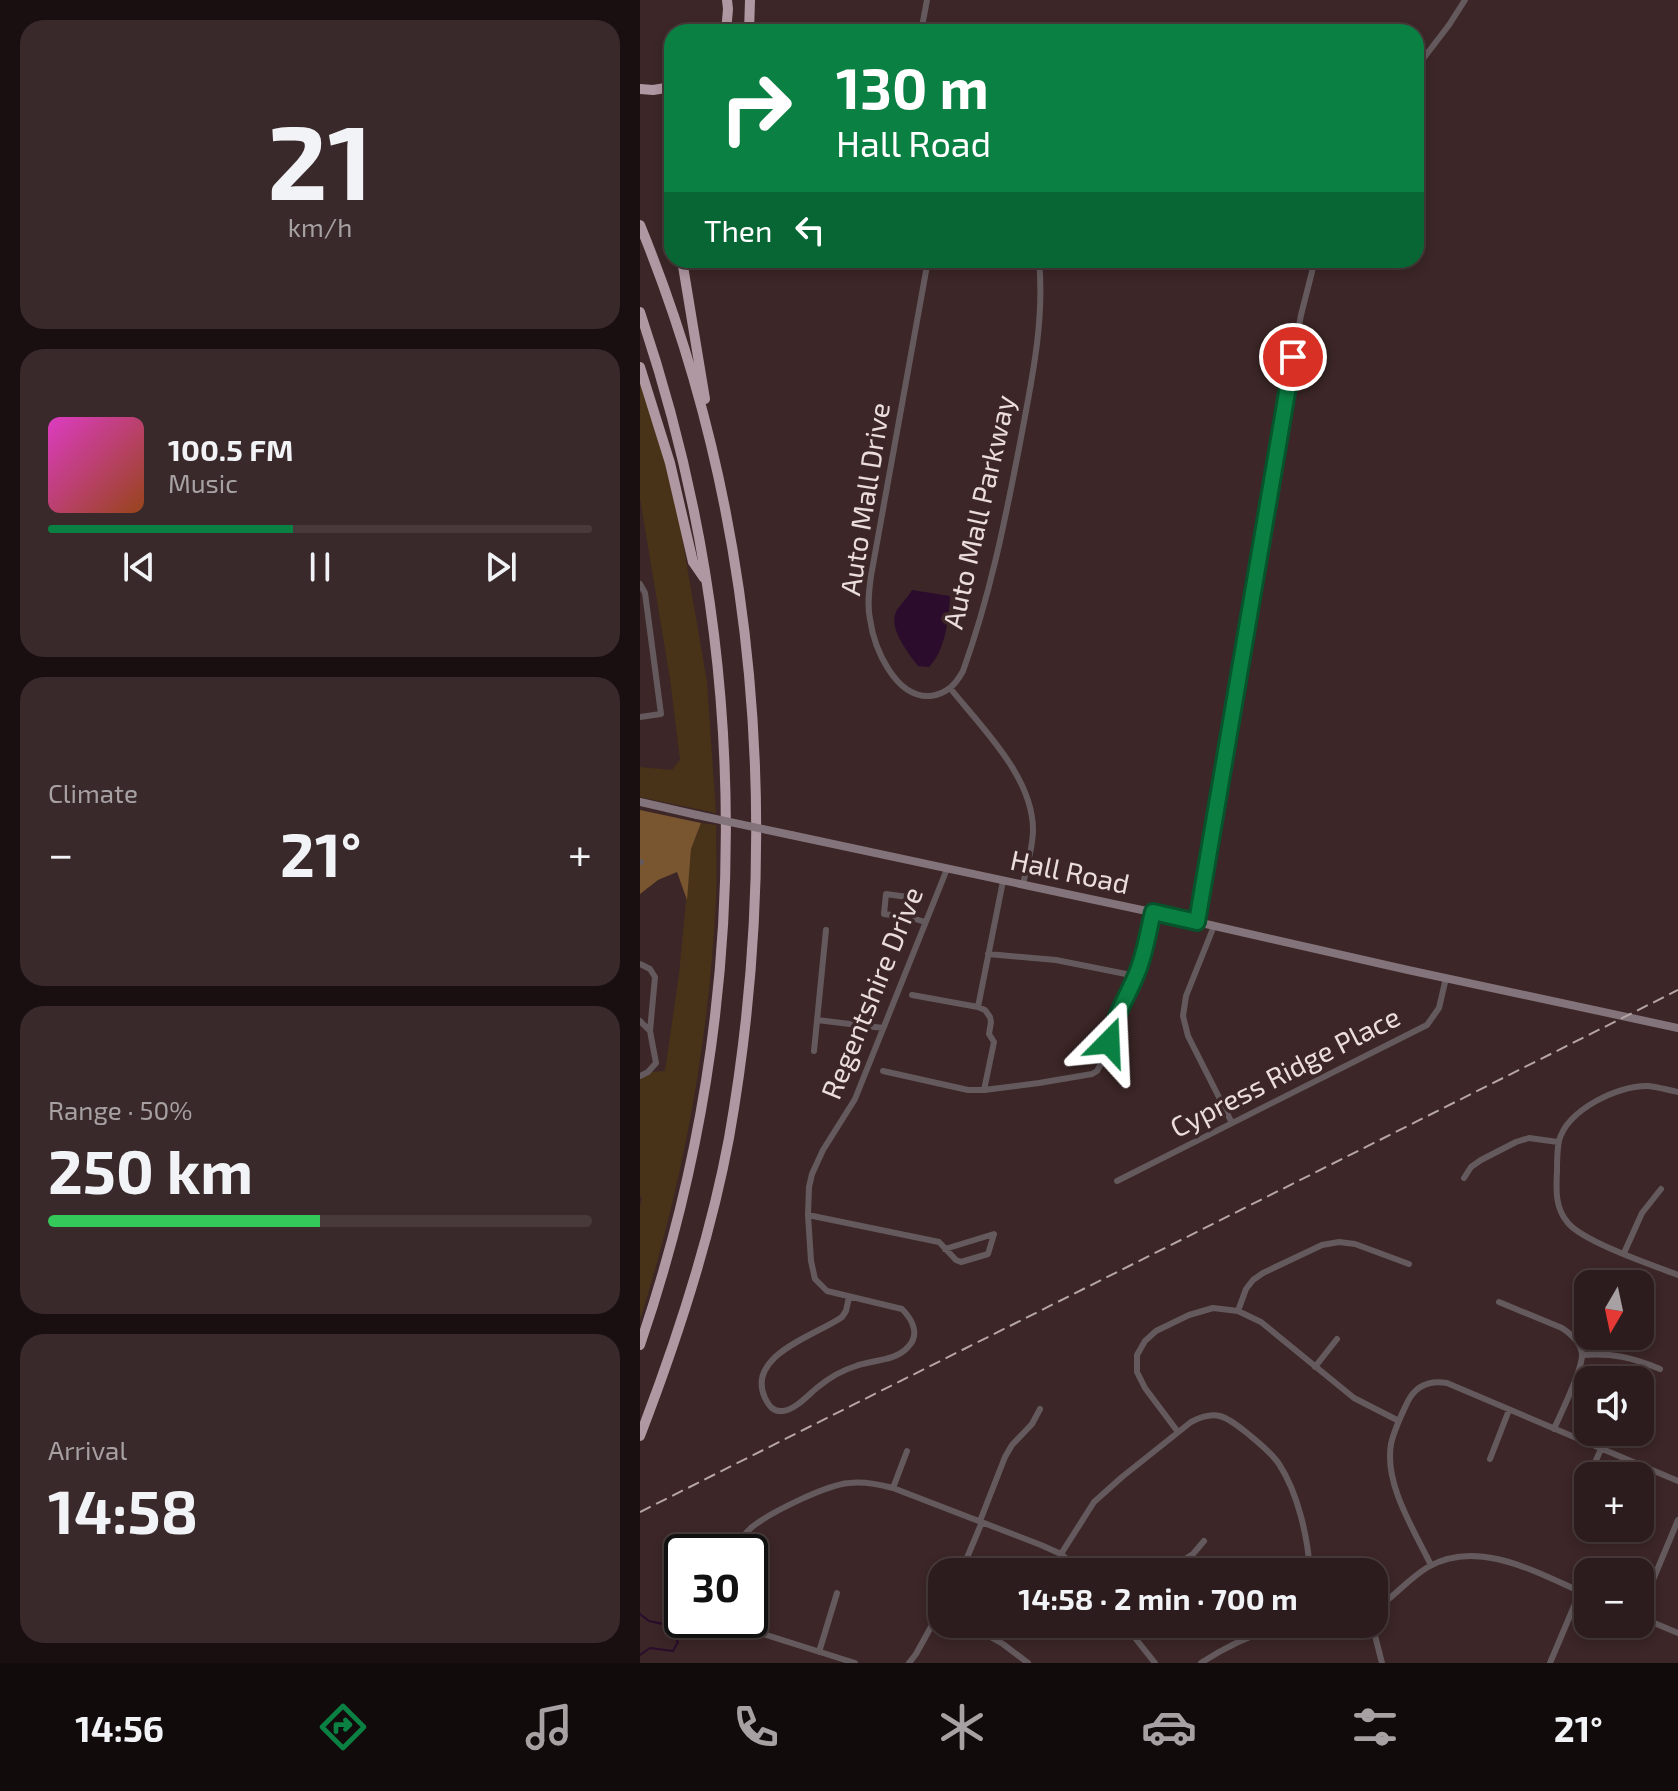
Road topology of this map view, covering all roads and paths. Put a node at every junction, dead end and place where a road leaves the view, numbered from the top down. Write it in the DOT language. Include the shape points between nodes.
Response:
graph roads {
  1 [pos="727,0"];
  2 [pos="750,0"];
  3 [pos="927,0"];
  4 [pos="1465,0"];
  5 [pos="727,24"];
  6 [pos="749,24"];
  7 [pos="922,24"];
  8 [pos="1424,58"];
  9 [pos="664,88"];
  10 [pos="640,89"];
  11 [pos="640,225"];
  12 [pos="683,268"];
  13 [pos="927,268"];
  14 [pos="1040,268"];
  15 [pos="1313,268"];
  16 [pos="640,312"];
  17 [pos="640,367"];
  18 [pos="713,453"];
  19 [pos="707,583"];
  20 [pos="640,584"];
  21 [pos="950,688"];
  22 [pos="640,717"];
  23 [pos="640,802"];
  24 [pos="947,869"];
  25 [pos="1003,881"];
  26 [pos="1023,885"];
  27 [pos="1153,912"];
  28 [pos="912,918"];
  29 [pos="925,922"];
  30 [pos="1197,922"];
  31 [pos="1214,926"];
  32 [pos="826,930"];
  33 [pos="988,954"];
  34 [pos="640,964"];
  35 [pos="1136,976"];
  36 [pos="1446,978"];
  37 [pos="912,995"];
  38 [pos="978,1007"];
  39 [pos="817,1020"];
  40 [pos="640,1021"];
  41 [pos="883,1028"];
  42 [pos="1678,1028"];
  43 [pos="650,1031"];
  44 [pos="814,1051"];
  45 [pos="883,1071"];
  46 [pos="640,1076"];
  47 [pos="984,1090"];
  48 [pos="1678,1092"];
  49 [pos="1232,1123"];
  50 [pos="1558,1142"];
  51 [pos="1464,1178"];
  52 [pos="1117,1181"];
  53 [pos="1661,1189"];
  54 [pos="808,1215"];
  55 [pos="945,1249"];
  56 [pos="1624,1253"];
  57 [pos="1409,1264"];
  58 [pos="1678,1275"];
  59 [pos="849,1297"];
  60 [pos="1499,1302"];
  61 [pos="1238,1311"];
  62 [pos="1337,1339"];
  63 [pos="640,1345"];
  64 [pos="1582,1355"];
  65 [pos="1315,1367"];
  66 [pos="1660,1369"];
  67 [pos="1040,1409"];
  68 [pos="1509,1410"];
  69 [pos="1399,1421"];
  70 [pos="1554,1429"];
  71 [pos="1178,1432"];
  72 [pos="640,1436"];
  73 [pos="1601,1449"];
  74 [pos="907,1451"];
  75 [pos="1490,1459"];
  76 [pos="1596,1462"];
  77 [pos="1678,1481"];
  78 [pos="893,1488"];
  79 [pos="1678,1520"];
  80 [pos="981,1521"];
  81 [pos="746,1534"];
  82 [pos="1204,1541"];
  83 [pos="1061,1554"];
  84 [pos="966,1558"];
  85 [pos="1066,1558"];
  86 [pos="1187,1558"];
  87 [pos="1308,1558"];
  88 [pos="1431,1565"];
  89 [pos="1654,1577"];
  90 [pos="1574,1589"];
  91 [pos="837,1593"];
  92 [pos="1388,1599"];
  93 [pos="1574,1606"];
  94 [pos="1654,1623"];
  95 [pos="928,1632"];
  96 [pos="1678,1633"];
  97 [pos="768,1636"];
  98 [pos="992,1638"];
  99 [pos="1135,1638"];
  100 [pos="1245,1638"];
  101 [pos="1376,1638"];
  102 [pos="819,1652"];
  103 [pos="855,1663"];
  104 [pos="909,1663"];
  105 [pos="1028,1663"];
  106 [pos="1155,1663"];
  107 [pos="1201,1663"];
  108 [pos="1382,1663"];
  109 [pos="1550,1663"];
  1 -- 5 [label="highway"];
  2 -- 6 [label="highway"];
  3 -- 7 [label="street"];
  4 -- 8 [label="street"];
  9 -- 10 [label="highway"];
  11 -- 18 [label="highway" via="677,326"];
  12 -- 18 [label="highway"];
  13 -- 21 [label="street, Auto Mall Drive" via="871,576 869,618 893,677 906,690 924,696"];
  14 -- 21 [label="street, Auto Mall Parkway" via="1038,344 999,552 963,671"];
  15 -- 30 [label="street" via="1288,384"];
  16 -- 19 [label="highway" via="681,450"];
  17 -- 19 [label="highway" via="693,562"];
  18 -- 72 [label="highway" via="751,686 757,795 753,935 740,1065 719,1183 675,1340"];
  19 -- 63 [label="highway" via="724,743 722,960 698,1134"];
  20 -- 22 [label="street" via="661,714"];
  21 -- 26 [label="street" via="1011,765 1029,799 1033,834"];
  23 -- 24 [label="main road, Hall Road, bridge"];
  24 -- 25 [label="main road, Hall Road"];
  24 -- 29 [label="street, Regentshire Drive"];
  25 -- 26 [label="main road, Hall Road"];
  25 -- 33 [label="street"];
  26 -- 27 [label="main road, Hall Road"];
  27 -- 30 [label="main road, Hall Road"];
  27 -- 35 [label="street"];
  28 -- 28 [label="street" via="884,914 886,894 915,898"];
  28 -- 29 [label="street"];
  29 -- 41 [label="street, Regentshire Drive"];
  30 -- 31 [label="main road, Hall Road"];
  31 -- 36 [label="main road, Hall Road"];
  31 -- 49 [label="street" via="1183,1016"];
  32 -- 39 [label="street"];
  33 -- 35 [label="street" via="1056,960"];
  33 -- 38 [label="street"];
  34 -- 43 [label="street" via="655,977"];
  35 -- 47 [label="street" via="1113,1021 1097,1071"];
  36 -- 42 [label="main road, Hall Road"];
  36 -- 49 [label="street, Cypress Ridge Place" via="1439,1008 1427,1025"];
  37 -- 38 [label="street"];
  38 -- 47 [label="street" via="990,1017 994,1042"];
  39 -- 41 [label="street"];
  39 -- 44 [label="street"];
  40 -- 43 [label="street"];
  41 -- 54 [label="street, Regentshire Drive" via="855,1099 814,1166"];
  43 -- 46 [label="street" via="656,1063"];
  45 -- 47 [label="street"];
  48 -- 50 [label="street" via="1647,1086 1610,1095 1576,1114"];
  49 -- 52 [label="street, Cypress Ridge Place"];
  50 -- 51 [label="street" via="1516,1142 1481,1160"];
  50 -- 56 [label="street" via="1556,1192 1564,1218 1577,1232"];
  53 -- 56 [label="street" via="1642,1213"];
  54 -- 55 [label="street" via="939,1242"];
  54 -- 59 [label="street, Regentshire Drive" via="815,1279 827,1291"];
  55 -- 55 [label="street" via="961,1262 988,1254 994,1234"];
  56 -- 58 [label="street"];
  57 -- 61 [label="street" via="1355,1244 1322,1245 1253,1280"];
  59 -- 59 [label="street, Regentshire Drive" via="842,1317 791,1344 763,1370 761,1384 770,1407 789,1410 839,1373 900,1353 911,1344 914,1326 902,1309"];
  60 -- 64 [label="street" via="1562,1328"];
  61 -- 65 [label="street" via="1261,1322"];
  61 -- 71 [label="street" via="1213,1308 1189,1315 1156,1331 1140,1348 1137,1372"];
  62 -- 65 [label="street"];
  64 -- 66 [label="street" via="1627,1356"];
  64 -- 70 [label="street"];
  65 -- 69 [label="street" via="1354,1398"];
  67 -- 80 [label="street" via="1005,1457"];
  68 -- 69 [label="street" via="1436,1381 1411,1396"];
  68 -- 70 [label="street"];
  68 -- 75 [label="street"];
  69 -- 88 [label="street" via="1390,1470"];
  70 -- 73 [label="street"];
  71 -- 83 [label="street" via="1094,1502"];
  71 -- 87 [label="street" via="1202,1416 1223,1416 1268,1451 1291,1490"];
  73 -- 76 [label="street"];
  73 -- 77 [label="street"];
  74 -- 78 [label="street"];
  78 -- 80 [label="street"];
  78 -- 81 [label="street" via="861,1482 817,1492"];
  79 -- 89 [label="street"];
  80 -- 83 [label="street"];
  80 -- 84 [label="street"];
  82 -- 86 [label="street"];
  83 -- 85 [label="street"];
  88 -- 90 [label="street" via="1484,1556"];
  88 -- 92 [label="street"];
  91 -- 102 [label="street"];
  93 -- 109 [label="street"];
  94 -- 96 [label="street"];
  95 -- 104 [label="street"];
  97 -- 102 [label="street"];
  98 -- 105 [label="street"];
  99 -- 106 [label="street"];
  100 -- 107 [label="street"];
  101 -- 108 [label="street"];
  102 -- 103 [label="street"];
}
